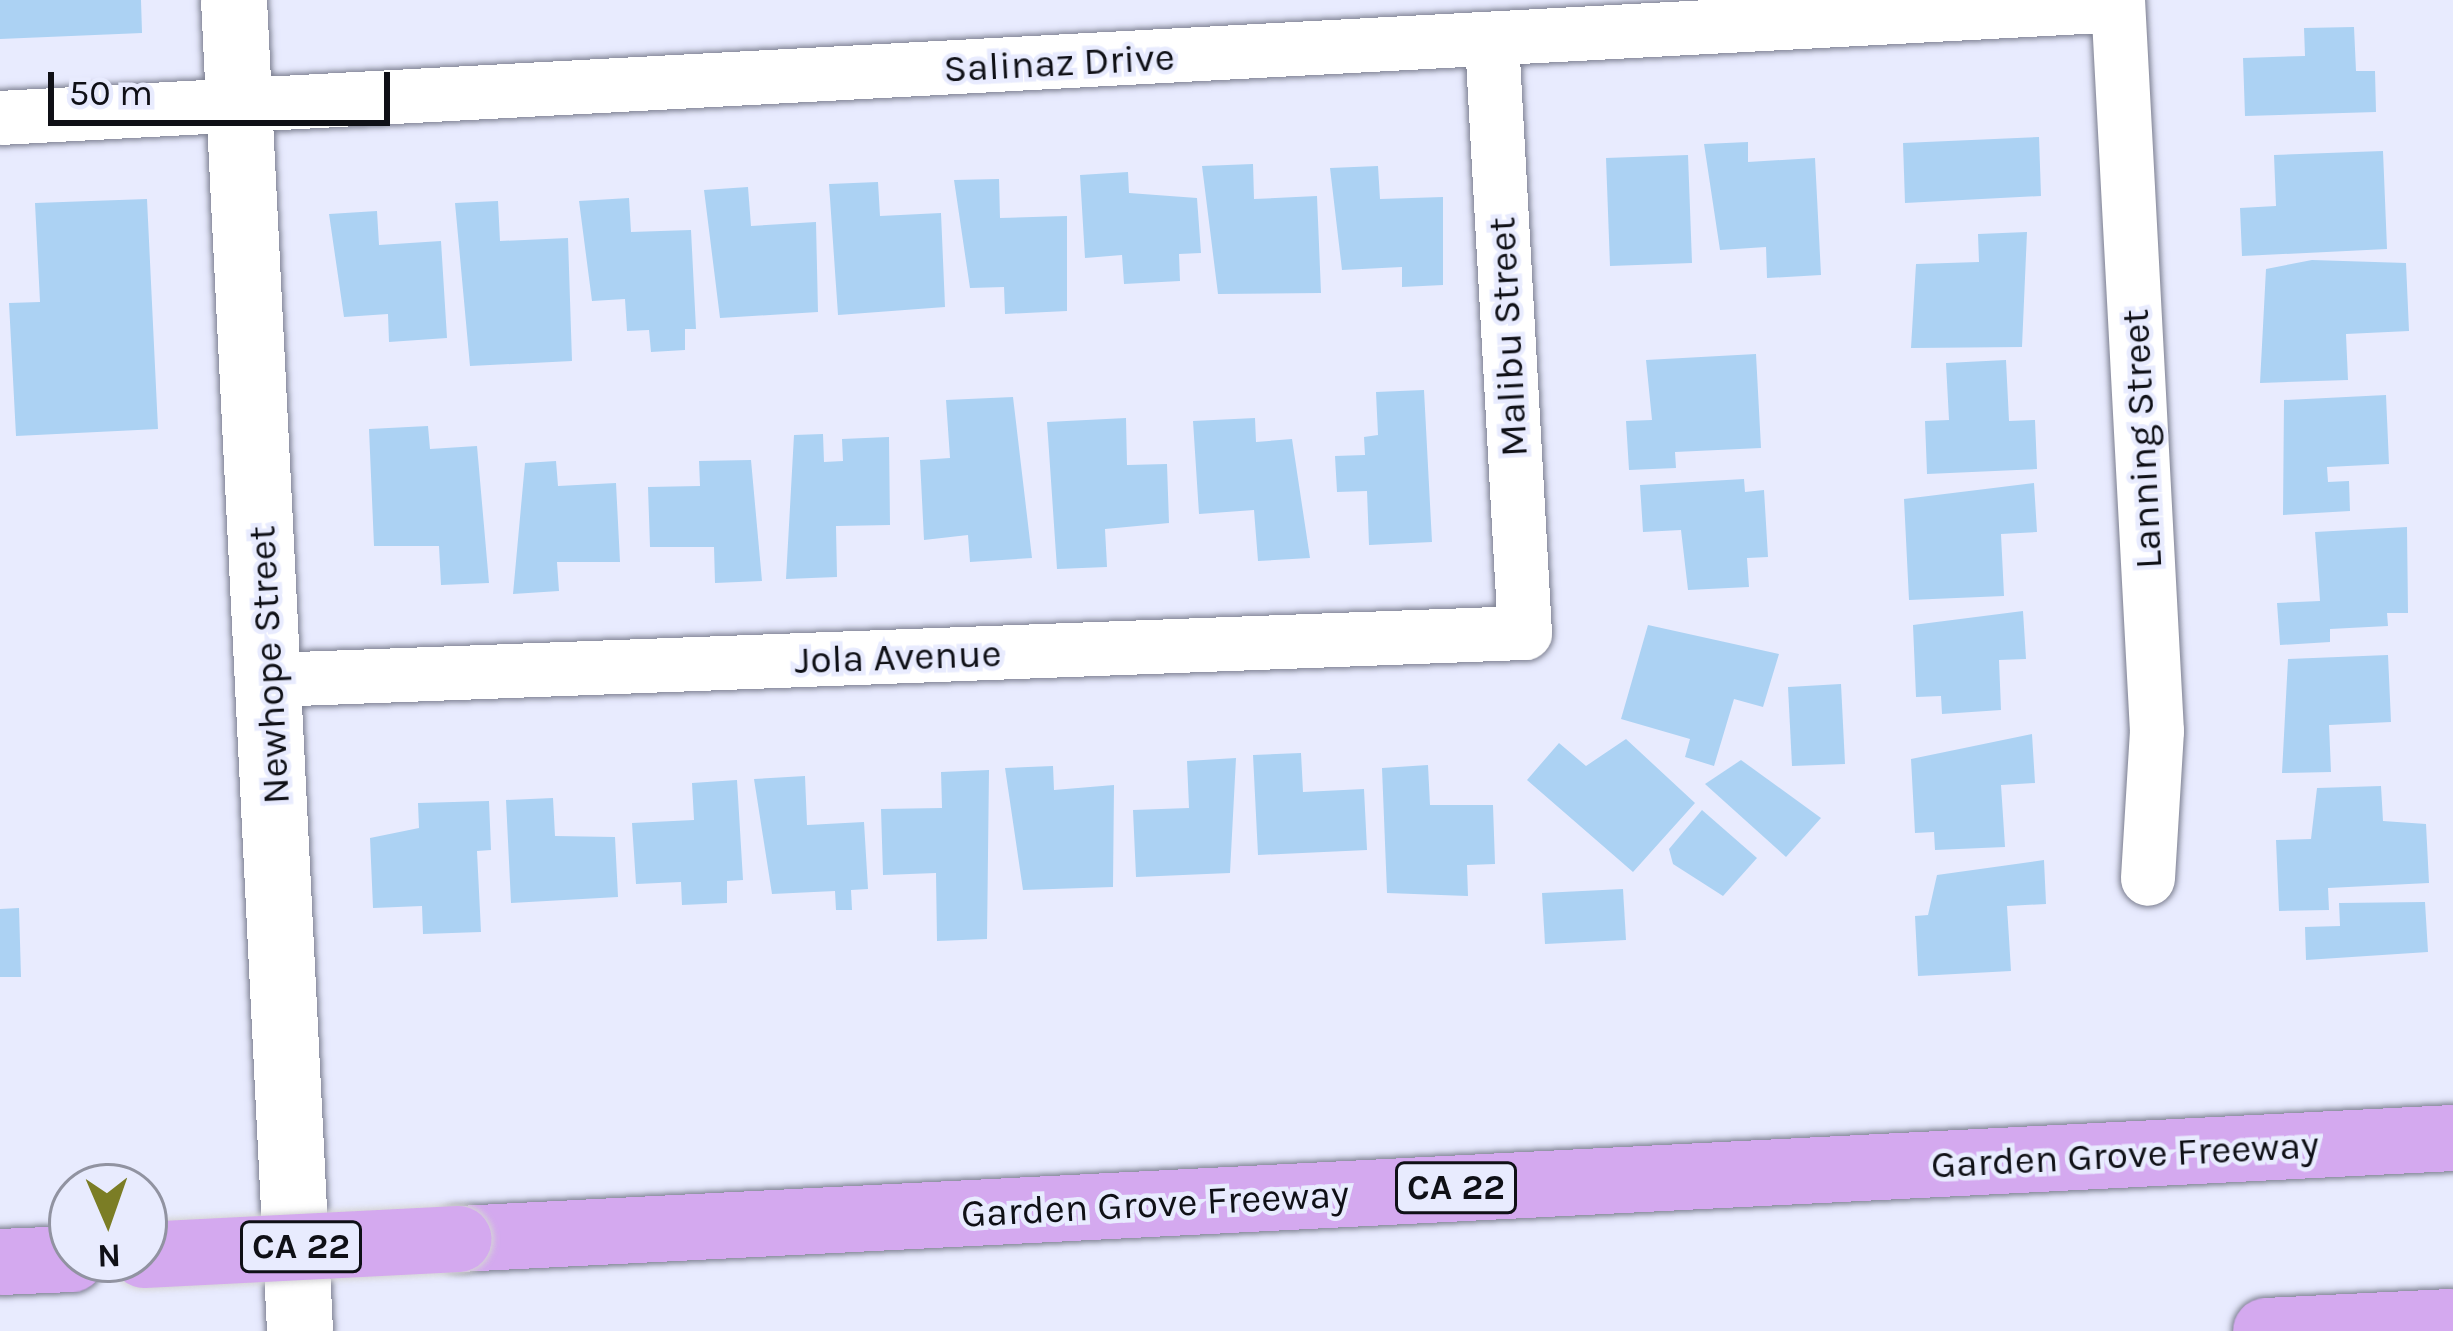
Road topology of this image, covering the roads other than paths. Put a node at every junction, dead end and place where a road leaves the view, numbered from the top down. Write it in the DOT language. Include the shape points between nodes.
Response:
graph roads {
  1 [pos="234,0"];
  2 [pos="2118,2"];
  3 [pos="1492,41"];
  4 [pos="240,104"];
  5 [pos="0,118"];
  6 [pos="1525,633"];
  7 [pos="271,680"];
  8 [pos="2148,879"];
  9 [pos="2453,1138"];
  10 [pos="168,1254"];
  11 [pos="48,1259"];
  12 [pos="0,1262"];
  13 [pos="2453,1322"];
  14 [pos="300,1331"];
  15 [pos="2266,1331"];
  1 -- 4 [label="street, Newhope Street"];
  2 -- 3 [label="street, Salinaz Drive"];
  2 -- 8 [label="street, Lanning Street" via="2157,731"];
  3 -- 4 [label="street, Salinaz Drive"];
  3 -- 6 [label="street, Malibu Street"];
  4 -- 5 [label="street, Salinaz Drive"];
  4 -- 7 [label="street, Newhope Street"];
  6 -- 7 [label="street, Jola Avenue"];
  7 -- 14 [label="street, Newhope Street"];
  9 -- 10 [label="highway, Garden Grove Freeway / CA 22, bridge"];
  11 -- 12 [label="highway"];
  13 -- 15 [label="highway"];
}
